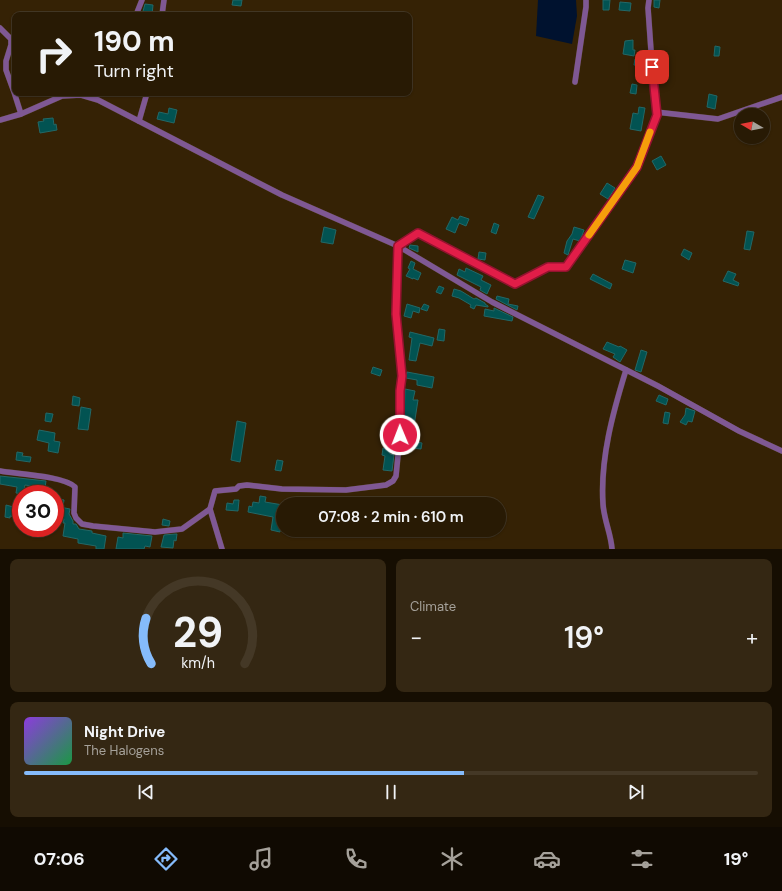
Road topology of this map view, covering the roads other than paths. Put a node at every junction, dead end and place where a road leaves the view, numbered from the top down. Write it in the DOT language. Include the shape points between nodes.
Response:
graph roads {
  1 [pos="142,0"];
  2 [pos="164,0"];
  3 [pos="586,0"];
  4 [pos="649,0"];
  5 [pos="137,12"];
  6 [pos="162,12"];
  7 [pos="0,28"];
  8 [pos="575,82"];
  9 [pos="12,86"];
  10 [pos="15,96"];
  11 [pos="62,96"];
  12 [pos="84,96"];
  13 [pos="146,96"];
  14 [pos="782,98"];
  15 [pos="656,112"];
  16 [pos="21,114"];
  17 [pos="0,120"];
  18 [pos="139,121"];
  19 [pos="398,246"];
  20 [pos="626,370"];
  21 [pos="782,451"];
  22 [pos="0,471"];
  23 [pos="210,509"];
  24 [pos="222,549"];
  25 [pos="612,549"];
  1 -- 5 [label="street"];
  2 -- 6 [label="street"];
  3 -- 8 [label="street"];
  4 -- 15 [label="street"];
  7 -- 9 [label="street" via="11,38 6,70"];
  10 -- 16 [label="street"];
  11 -- 16 [label="street"];
  12 -- 18 [label="street" via="98,100"];
  13 -- 18 [label="street"];
  14 -- 15 [label="street" via="718,119"];
  15 -- 19 [label="street" via="637,167 566,267 548,267 515,284 418,233"];
  16 -- 17 [label="street"];
  18 -- 19 [label="street" via="282,195"];
  19 -- 20 [label="street" via="492,302"];
  19 -- 23 [label="street" via="396,314 402,376 398,466 395,478 386,485 346,490 239,486 236,489 215,492"];
  20 -- 21 [label="street" via="739,431"];
  20 -- 25 [label="street" via="616,403 604,463 603,504"];
  22 -- 23 [label="street" via="60,479 72,484 76,518 82,524 93,526 155,532 182,529"];
  23 -- 24 [label="street"];
}
